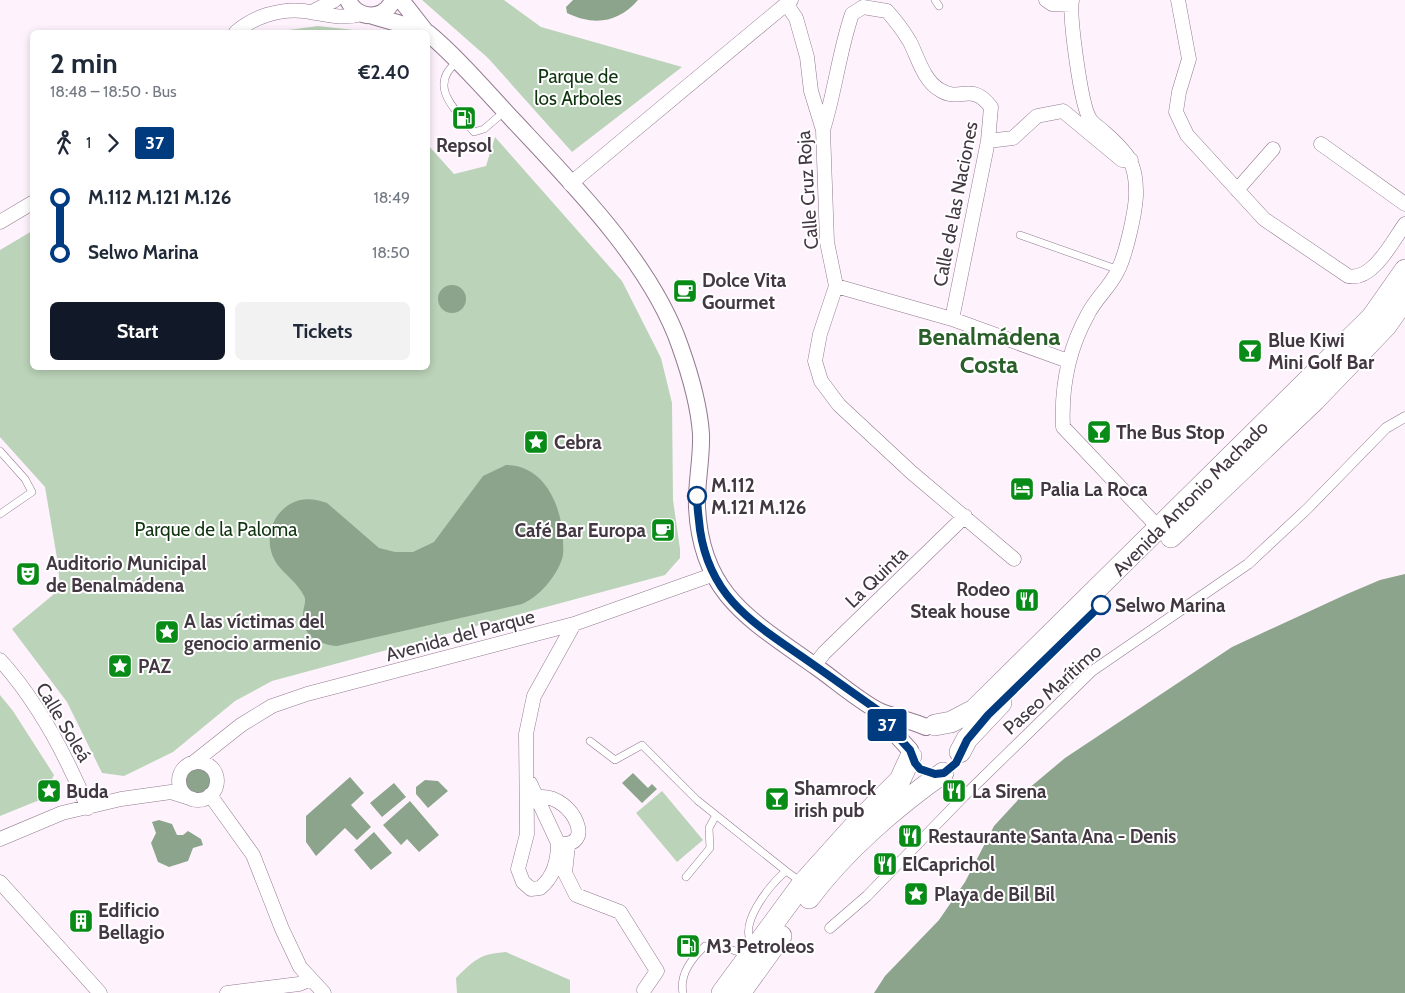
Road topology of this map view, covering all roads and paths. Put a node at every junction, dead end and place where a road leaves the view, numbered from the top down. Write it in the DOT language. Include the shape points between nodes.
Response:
graph roads {
  1 [pos="335,0"];
  2 [pos="348,0"];
  3 [pos="393,0"];
  4 [pos="401,0"];
  5 [pos="1046,0"];
  6 [pos="1178,0"];
  7 [pos="789,3"];
  8 [pos="1072,3"];
  9 [pos="312,12"];
  10 [pos="367,15"];
  11 [pos="238,30"];
  12 [pos="419,30"];
  13 [pos="424,30"];
  14 [pos="430,36"];
  15 [pos="458,61"];
  16 [pos="505,111"];
  17 [pos="823,130"];
  18 [pos="988,141"];
  19 [pos="1321,144"];
  20 [pos="1273,149"];
  21 [pos="1131,160"];
  22 [pos="570,184"];
  23 [pos="1237,190"];
  24 [pos="30,203"];
  25 [pos="1405,204"];
  26 [pos="0,222"];
  27 [pos="1405,224"];
  28 [pos="1020,235"];
  29 [pos="1119,270"];
  30 [pos="1405,270"];
  31 [pos="836,286"];
  32 [pos="1405,299"];
  33 [pos="952,318"];
  34 [pos="1068,361"];
  35 [pos="1405,417"];
  36 [pos="0,451"];
  37 [pos="0,514"];
  38 [pos="965,516"];
  39 [pos="1159,528"];
  40 [pos="1014,559"];
  41 [pos="712,575"];
  42 [pos="574,624"];
  43 [pos="0,660"];
  44 [pos="814,666"];
  45 [pos="879,711"];
  46 [pos="925,725"];
  47 [pos="223,740"];
  48 [pos="590,741"];
  49 [pos="960,752"];
  50 [pos="911,753"];
  51 [pos="193,763"];
  52 [pos="209,766"];
  53 [pos="526,773"];
  54 [pos="944,773"];
  55 [pos="180,774"];
  56 [pos="149,794"];
  57 [pos="210,795"];
  58 [pos="193,799"];
  59 [pos="539,804"];
  60 [pos="88,808"];
  61 [pos="716,815"];
  62 [pos="0,838"];
  63 [pos="563,844"];
  64 [pos="686,877"];
  65 [pos="794,877"];
  66 [pos="0,882"];
  67 [pos="830,928"];
  68 [pos="751,951"];
  69 [pos="311,979"];
  70 [pos="644,990"];
  71 [pos="100,993"];
  72 [pos="227,993"];
  73 [pos="324,993"];
  74 [pos="683,993"];
  75 [pos="722,993"];
  76 [pos="740,993"];
  1 -- 9 [label="street"];
  2 -- 10 [label="street" via="352,7"];
  3 -- 10 [label="street" via="386,10"];
  4 -- 13 [label="street"];
  5 -- 8 [label="street" via="1052,4"];
  6 -- 23 [label="street" via="1189,59 1176,112 1186,135"];
  7 -- 17 [label="street, Calle Cruz Roja" via="807,57"];
  7 -- 22 [label="street"];
  8 -- 21 [label="street" via="1082,98 1090,119"];
  9 -- 10 [label="street" via="348,18"];
  9 -- 11 [label="street" via="278,11 245,24"];
  10 -- 12 [label="street"];
  14 -- 15 [label="street"];
  15 -- 16 [label="street"];
  15 -- 16 [label="lane" via="444,80 445,97 474,132 484,129"];
  16 -- 22 [label="street"];
  17 -- 18 [label="street, Calle de las Naciones" via="852,14 863,7 879,8 887,11 898,23 931,84 941,92 983,97 991,107"];
  17 -- 31 [label="street, Calle Cruz Roja" via="827,242"];
  18 -- 21 [label="street" via="1013,138 1037,116 1063,112 1122,160"];
  18 -- 33 [label="street, Calle de las Naciones"];
  19 -- 25 [label="street"];
  20 -- 23 [label="street"];
  21 -- 29 [label="street" via="1136,197"];
  22 -- 41 [label="street" via="620,241 655,290 680,344 694,390 701,435 697,507 704,552"];
  23 -- 27 [label="street" via="1264,219 1355,278 1371,271"];
  24 -- 26 [label="street"];
  28 -- 29 [label="lane"];
  29 -- 34 [label="street" via="1088,314"];
  30 -- 39 [label="main road, Avenida Antonio Machado" via="1372,317"];
  31 -- 33 [label="street, Calle de las Naciones"];
  31 -- 38 [label="street, Calle Cruz Roja" via="815,361 821,381 839,405 911,472"];
  32 -- 49 [label="main road, Avenida Antonio Machado" via="1397,320 988,715"];
  33 -- 34 [label="street, Calle de las Naciones"];
  34 -- 39 [label="street" via="1061,403 1063,427"];
  35 -- 67 [label="street, Paseo Marítimo" via="1386,428 1308,509 1248,564 1092,671 964,796 868,896"];
  36 -- 37 [label="lane" via="32,492"];
  38 -- 40 [label="street, Calle Cruz Roja"];
  38 -- 44 [label="street, La Quinta" via="824,652"];
  39 -- 46 [label="main road, Avenida Antonio Machado" via="974,710 951,722"];
  41 -- 42 [label="street, Avenida del Parque"];
  41 -- 44 [label="street" via="732,604 751,621"];
  42 -- 47 [label="street, Avenida del Parque" via="307,694 272,706"];
  42 -- 53 [label="street" via="534,696 526,734"];
  43 -- 60 [label="street, Calle Soleá" via="15,676 57,740"];
  44 -- 45 [label="street"];
  45 -- 46 [label="street"];
  45 -- 50 [label="street"];
  46 -- 49 [label="main road" via="943,727 956,737"];
  46 -- 50 [label="main road" via="914,737"];
  47 -- 51 [label="street, Avenida del Parque"];
  47 -- 52 [label="street, Avenida del Parque"];
  48 -- 61 [label="lane" via="615,760 642,745"];
  49 -- 54 [label="main road" via="953,767"];
  50 -- 54 [label="main road" via="920,769 927,773"];
  50 -- 65 [label="main road" via="900,780 857,823"];
  51 -- 52 [label="street"];
  51 -- 55 [label="street"];
  52 -- 57 [label="street" via="216,777"];
  53 -- 59 [label="street"];
  53 -- 63 [label="street" via="527,834 518,869 523,882 531,888 540,888 548,881"];
  54 -- 76 [label="main road" via="904,801 814,892"];
  55 -- 56 [label="street"];
  55 -- 58 [label="street" via="183,792"];
  56 -- 58 [label="street" via="172,792"];
  56 -- 60 [label="street"];
  57 -- 58 [label="street"];
  57 -- 69 [label="street" via="253,855 282,929 300,967"];
  59 -- 63 [label="street"];
  59 -- 63 [label="street" via="541,798 550,799 567,807 574,815 579,826 577,837"];
  60 -- 62 [label="street" via="62,813"];
  61 -- 64 [label="lane" via="709,828 710,848"];
  61 -- 65 [label="lane"];
  63 -- 70 [label="street" via="565,872 576,895 620,912 657,971"];
  65 -- 68 [label="main road"];
  66 -- 71 [label="street"];
  68 -- 74 [label="lane" via="704,946 682,977"];
  68 -- 75 [label="main road"];
  69 -- 72 [label="street" via="298,984"];
  69 -- 73 [label="street"];
}
